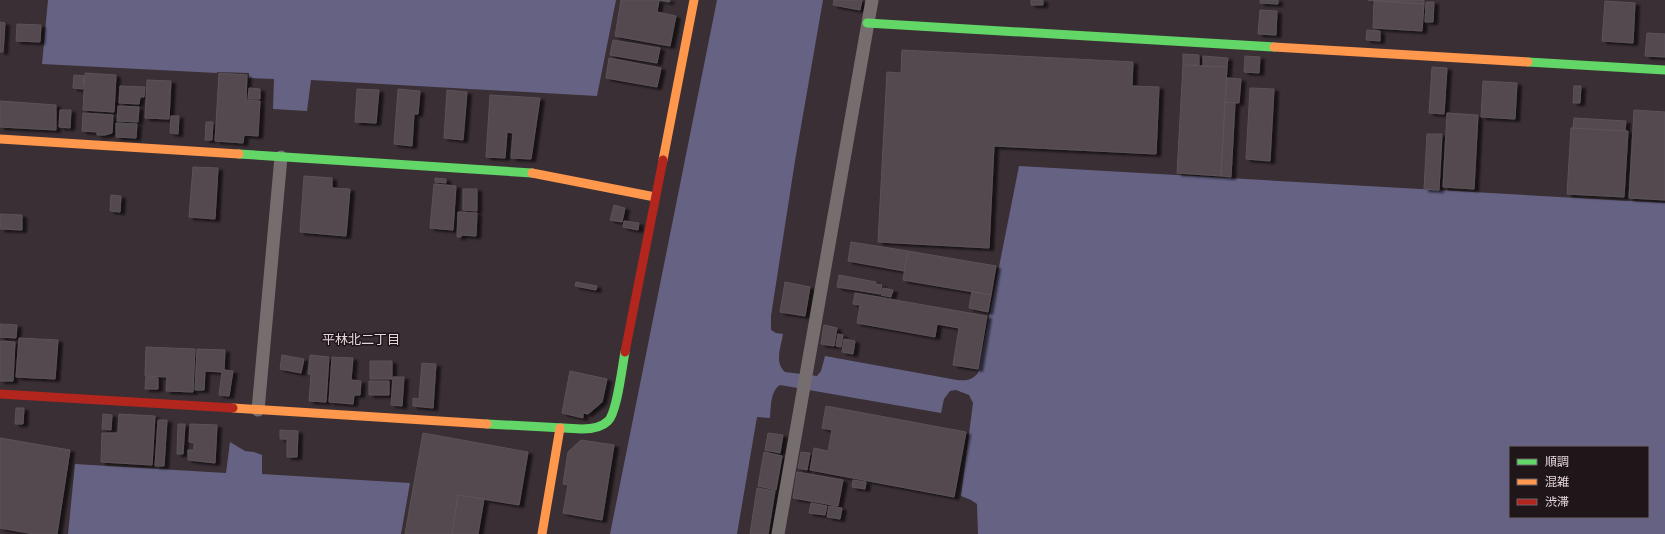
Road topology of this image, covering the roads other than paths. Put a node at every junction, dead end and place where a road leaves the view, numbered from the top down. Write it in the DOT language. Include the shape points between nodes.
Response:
graph roads {
  1 [pos="694,0"];
  2 [pos="872,0"];
  3 [pos="867,23"];
  4 [pos="1665,70"];
  5 [pos="0,139"];
  6 [pos="281,157"];
  7 [pos="654,197"];
  8 [pos="0,394"];
  9 [pos="258,410"];
  10 [pos="560,428"];
  11 [pos="542,534"];
  12 [pos="778,534"];
  1 -- 7 [label="street"];
  2 -- 3 [label="street"];
  3 -- 4 [label="street"];
  3 -- 12 [label="street"];
  5 -- 6 [label="street"];
  6 -- 7 [label="street" via="524,172"];
  6 -- 9 [label="street"];
  7 -- 10 [label="street" via="613,415 609,421 596,428"];
  8 -- 9 [label="street"];
  9 -- 10 [label="street"];
  10 -- 11 [label="street"];
}
